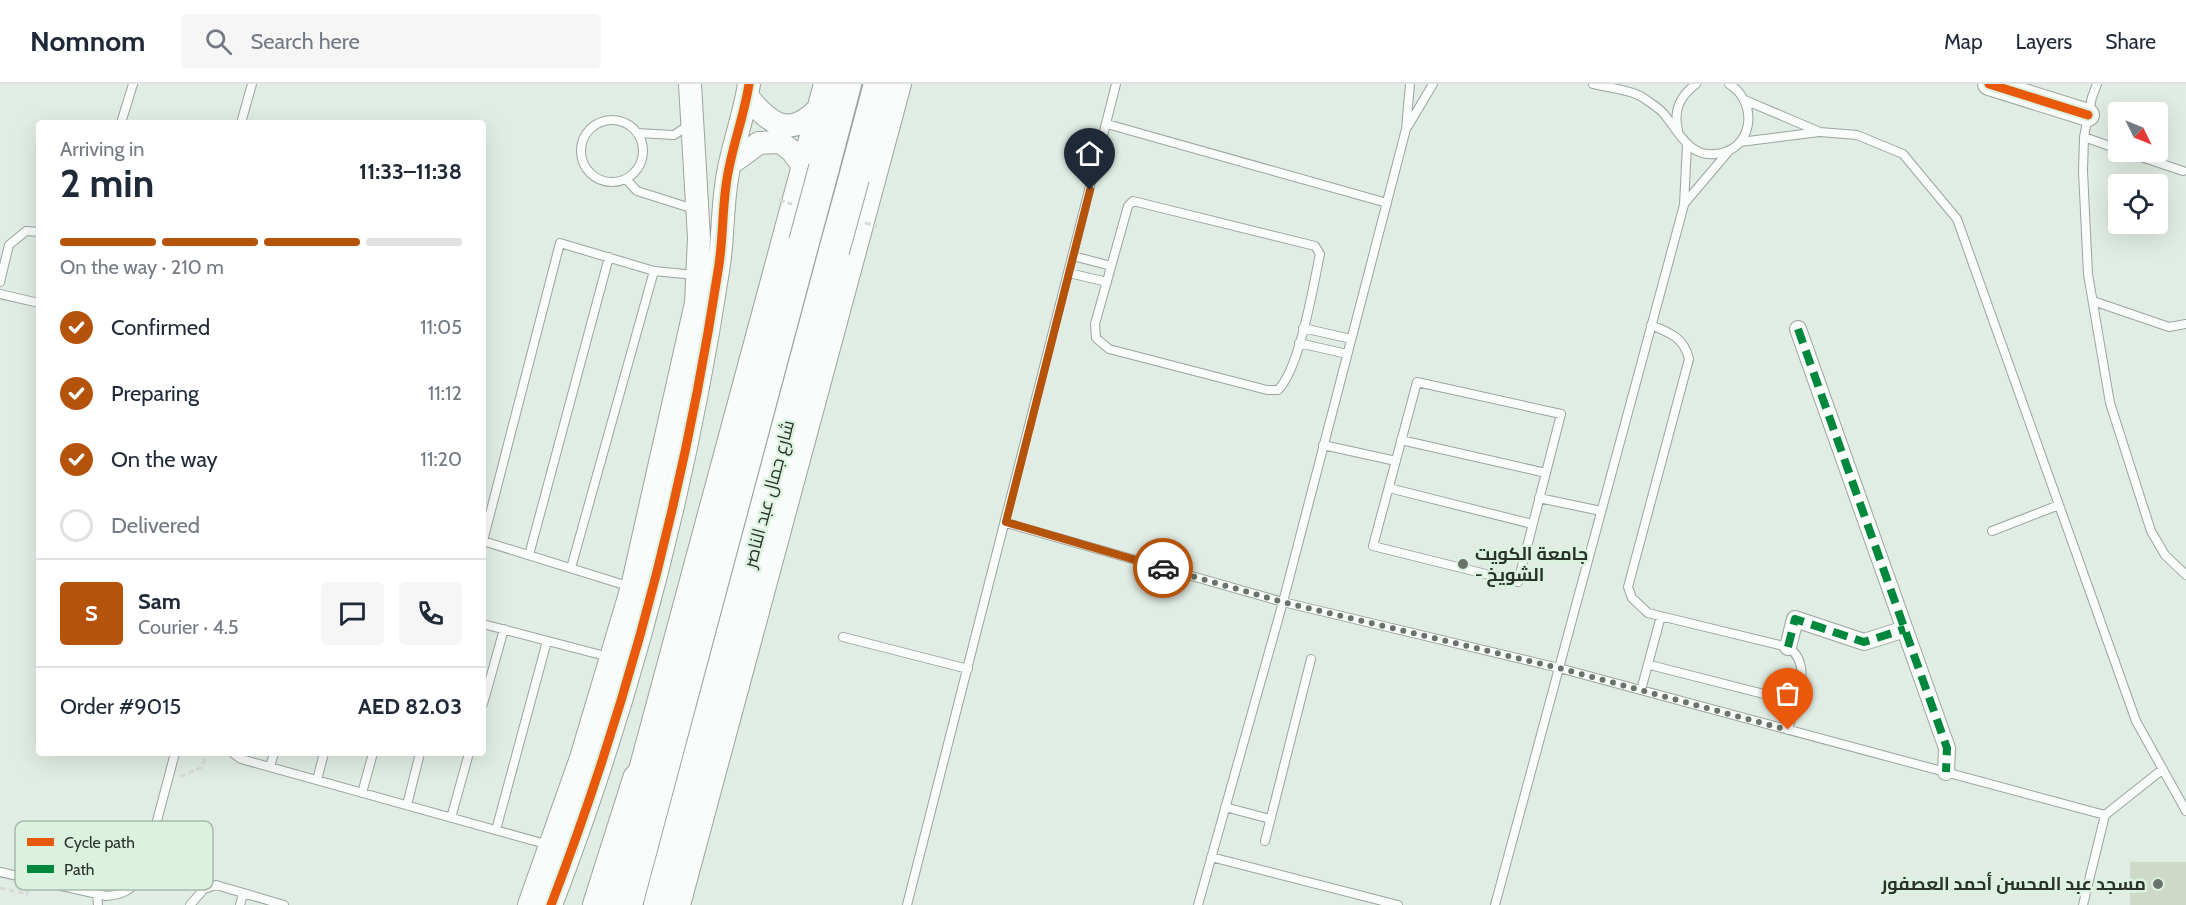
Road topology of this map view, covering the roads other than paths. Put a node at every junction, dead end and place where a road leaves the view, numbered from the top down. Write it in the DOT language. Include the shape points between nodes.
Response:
graph roads {
  1 [pos="133,84"];
  2 [pos="252,84"];
  3 [pos="690,84"];
  4 [pos="825,84"];
  5 [pos="846,84"];
  6 [pos="879,84"];
  7 [pos="900,84"];
  8 [pos="1116,84"];
  9 [pos="1410,84"];
  10 [pos="1433,84"];
  11 [pos="1593,84"];
  12 [pos="1684,84"];
  13 [pos="1729,84"];
  14 [pos="1989,84"];
  15 [pos="2097,84"];
  16 [pos="1695,85"];
  17 [pos="748,90"];
  18 [pos="1747,101"];
  19 [pos="818,109"];
  20 [pos="122,120"];
  21 [pos="242,120"];
  22 [pos="691,122"];
  23 [pos="1107,124"];
  24 [pos="2086,126"];
  25 [pos="1406,129"];
  26 [pos="1820,132"];
  27 [pos="637,133"];
  28 [pos="1679,133"];
  29 [pos="1740,142"];
  30 [pos="2108,142"];
  31 [pos="1688,145"];
  32 [pos="1729,151"];
  33 [pos="2156,162"];
  34 [pos="730,164"];
  35 [pos="803,166"];
  36 [pos="2183,171"];
  37 [pos="626,179"];
  38 [pos="1387,202"];
  39 [pos="1684,205"];
  40 [pos="697,210"];
  41 [pos="36,232"];
  42 [pos="1073,256"];
  43 [pos="609,257"];
  44 [pos="1111,266"];
  45 [pos="654,271"];
  46 [pos="1069,273"];
  47 [pos="699,275"];
  48 [pos="0,282"];
  49 [pos="1107,282"];
  50 [pos="0,294"];
  51 [pos="2093,301"];
  52 [pos="36,302"];
  53 [pos="2186,324"];
  54 [pos="1652,325"];
  55 [pos="1303,328"];
  56 [pos="1798,329"];
  57 [pos="1351,339"];
  58 [pos="1299,343"];
  59 [pos="1347,354"];
  60 [pos="1401,440"];
  61 [pos="1323,445"];
  62 [pos="1396,461"];
  63 [pos="1545,473"];
  64 [pos="1389,488"];
  65 [pos="1539,498"];
  66 [pos="2059,505"];
  67 [pos="1601,511"];
  68 [pos="1006,522"];
  69 [pos="1532,524"];
  70 [pos="486,529"];
  71 [pos="1992,531"];
  72 [pos="486,542"];
  73 [pos="529,555"];
  74 [pos="571,568"];
  75 [pos="2186,575"];
  76 [pos="632,587"];
  77 [pos="1283,602"];
  78 [pos="1661,616"];
  79 [pos="486,625"];
  80 [pos="1905,628"];
  81 [pos="504,629"];
  82 [pos="843,637"];
  83 [pos="547,641"];
  84 [pos="1788,647"];
  85 [pos="612,658"];
  86 [pos="1311,659"];
  87 [pos="1650,665"];
  88 [pos="1559,668"];
  89 [pos="968,669"];
  90 [pos="1641,690"];
  91 [pos="486,693"];
  92 [pos="1795,702"];
  93 [pos="1788,730"];
  94 [pos="174,756"];
  95 [pos="237,756"];
  96 [pos="273,756"];
  97 [pos="323,756"];
  98 [pos="372,756"];
  99 [pos="419,756"];
  100 [pos="468,756"];
  101 [pos="270,767"];
  102 [pos="2163,769"];
  103 [pos="1946,772"];
  104 [pos="638,779"];
  105 [pos="317,780"];
  106 [pos="363,793"];
  107 [pos="407,805"];
  108 [pos="1225,807"];
  109 [pos="2186,811"];
  110 [pos="2105,815"];
  111 [pos="451,818"];
  112 [pos="1270,819"];
  113 [pos="156,821"];
  114 [pos="496,830"];
  115 [pos="1265,841"];
  116 [pos="551,846"];
  117 [pos="1210,857"];
  118 [pos="0,872"];
  119 [pos="15,875"];
  120 [pos="551,875"];
  121 [pos="213,886"];
  122 [pos="79,890"];
  123 [pos="126,890"];
  124 [pos="205,890"];
  125 [pos="97,894"];
  126 [pos="243,894"];
  127 [pos="98,905"];
  128 [pos="190,905"];
  129 [pos="240,905"];
  130 [pos="284,905"];
  131 [pos="529,905"];
  132 [pos="550,905"];
  133 [pos="598,905"];
  134 [pos="604,905"];
  135 [pos="627,905"];
  136 [pos="659,905"];
  137 [pos="679,905"];
  138 [pos="907,905"];
  139 [pos="1198,905"];
  140 [pos="1398,905"];
  141 [pos="1495,905"];
  142 [pos="2083,905"];
  1 -- 20 [label="lane"];
  2 -- 21 [label="lane"];
  3 -- 22 [label="main road"];
  4 -- 19 [label="main road"];
  5 -- 135 [label="highway, شارع جمال عبد الناصر, bridge"];
  6 -- 136 [label="highway, شارع جمال عبد الناصر, bridge"];
  7 -- 137 [label="main road"];
  8 -- 23 [label="lane"];
  9 -- 25 [label="lane"];
  10 -- 25 [label="lane"];
  11 -- 28 [label="lane" via="1639,95 1662,111"];
  12 -- 16 [label="lane"];
  13 -- 18 [label="lane"];
  14 -- 24 [label="main road"];
  15 -- 24 [label="lane"];
  16 -- 28 [label="lane" via="1678,104 1675,119"];
  17 -- 19 [label="main road" via="764,118 781,124 802,122"];
  17 -- 34 [label="main road"];
  18 -- 26 [label="lane"];
  18 -- 29 [label="lane" via="1749,123"];
  19 -- 35 [label="main road"];
  22 -- 27 [label="lane" via="674,135"];
  22 -- 40 [label="main road"];
  23 -- 38 [label="lane"];
  23 -- 42 [label="lane"];
  24 -- 30 [label="lane"];
  24 -- 51 [label="lane" via="2087,262"];
  25 -- 38 [label="lane"];
  26 -- 29 [label="lane"];
  26 -- 66 [label="lane" via="1857,135 1903,154 1957,219"];
  27 -- 37 [label="lane" via="642,159"];
  27 -- 37 [label="lane" via="624,122 606,120 590,128 581,144 582,162 592,176 609,182"];
  28 -- 31 [label="lane"];
  29 -- 32 [label="lane"];
  31 -- 32 [label="lane" via="1700,153"];
  31 -- 39 [label="lane"];
  32 -- 39 [label="lane"];
  33 -- 36 [label="lane"];
  34 -- 35 [label="main road" via="759,143 780,142"];
  34 -- 120 [label="main road" via="718,269 681,477 652,594"];
  35 -- 104 [label="main road"];
  37 -- 40 [label="lane" via="637,191"];
  38 -- 57 [label="lane"];
  39 -- 54 [label="lane"];
  40 -- 47 [label="main road"];
  41 -- 48 [label="lane" via="26,231 9,245"];
  42 -- 44 [label="lane"];
  42 -- 46 [label="lane"];
  43 -- 45 [label="lane"];
  43 -- 70 [label="lane" via="560,243"];
  43 -- 73 [label="lane"];
  44 -- 49 [label="lane"];
  44 -- 55 [label="lane" via="1128,206 1133,201 1315,246 1320,255"];
  45 -- 47 [label="lane"];
  45 -- 74 [label="lane"];
  46 -- 49 [label="lane"];
  46 -- 68 [label="lane"];
  47 -- 76 [label="main road" via="673,412"];
  49 -- 58 [label="lane" via="1095,324 1096,338 1109,349 1278,390 1287,381"];
  50 -- 52 [label="lane"];
  51 -- 53 [label="lane" via="2169,327"];
  51 -- 75 [label="lane" via="2110,403 2151,531 2165,555"];
  54 -- 67 [label="lane"];
  54 -- 78 [label="lane" via="1677,336 1686,346 1689,359 1628,587 1639,606"];
  55 -- 57 [label="lane"];
  55 -- 58 [label="lane"];
  56 -- 80 [label="street"];
  57 -- 59 [label="lane"];
  58 -- 59 [label="lane"];
  59 -- 61 [label="lane"];
  60 -- 62 [label="lane"];
  60 -- 63 [label="lane"];
  60 -- 63 [label="lane" via="1417,382 1561,414"];
  61 -- 62 [label="lane"];
  61 -- 77 [label="lane"];
  62 -- 64 [label="lane"];
  63 -- 65 [label="lane"];
  64 -- 69 [label="lane"];
  64 -- 69 [label="lane" via="1373,546 1518,582"];
  65 -- 67 [label="lane"];
  65 -- 69 [label="lane"];
  66 -- 71 [label="lane"];
  66 -- 102 [label="lane" via="2136,721"];
  67 -- 88 [label="lane"];
  68 -- 77 [label="lane"];
  68 -- 89 [label="lane"];
  72 -- 73 [label="lane"];
  73 -- 74 [label="lane"];
  74 -- 76 [label="lane"];
  76 -- 85 [label="main road"];
  77 -- 88 [label="lane"];
  77 -- 108 [label="lane"];
  78 -- 84 [label="lane"];
  78 -- 87 [label="lane"];
  79 -- 81 [label="lane"];
  80 -- 84 [label="street" via="1864,642 1795,619"];
  80 -- 103 [label="street" via="1947,748"];
  81 -- 83 [label="lane"];
  81 -- 91 [label="lane"];
  82 -- 89 [label="lane"];
  83 -- 85 [label="lane"];
  83 -- 114 [label="lane"];
  84 -- 92 [label="lane" via="1803,669"];
  85 -- 116 [label="main road"];
  86 -- 112 [label="lane"];
  87 -- 90 [label="lane"];
  87 -- 92 [label="lane"];
  88 -- 90 [label="lane"];
  88 -- 141 [label="lane"];
  89 -- 138 [label="lane"];
  90 -- 93 [label="lane"];
  92 -- 93 [label="lane"];
  93 -- 103 [label="lane"];
  94 -- 113 [label="lane"];
  95 -- 101 [label="lane"];
  96 -- 101 [label="lane"];
  97 -- 105 [label="lane"];
  98 -- 106 [label="lane"];
  99 -- 107 [label="lane"];
  100 -- 111 [label="lane"];
  101 -- 105 [label="lane"];
  102 -- 109 [label="lane"];
  102 -- 110 [label="lane"];
  103 -- 110 [label="lane"];
  104 -- 133 [label="highway"];
  104 -- 134 [label="main road"];
  105 -- 106 [label="lane"];
  106 -- 107 [label="lane"];
  107 -- 111 [label="lane"];
  108 -- 112 [label="lane"];
  108 -- 117 [label="lane"];
  110 -- 142 [label="lane"];
  111 -- 114 [label="lane"];
  112 -- 115 [label="lane"];
  114 -- 116 [label="lane"];
  116 -- 120 [label="main road"];
  117 -- 139 [label="lane"];
  117 -- 140 [label="lane"];
  118 -- 119 [label="lane"];
  120 -- 131 [label="main road"];
  120 -- 132 [label="main road"];
  121 -- 126 [label="lane"];
  122 -- 125 [label="lane"];
  123 -- 125 [label="lane"];
  124 -- 128 [label="lane"];
  125 -- 127 [label="lane"];
  126 -- 129 [label="lane"];
  126 -- 130 [label="lane"];
}
